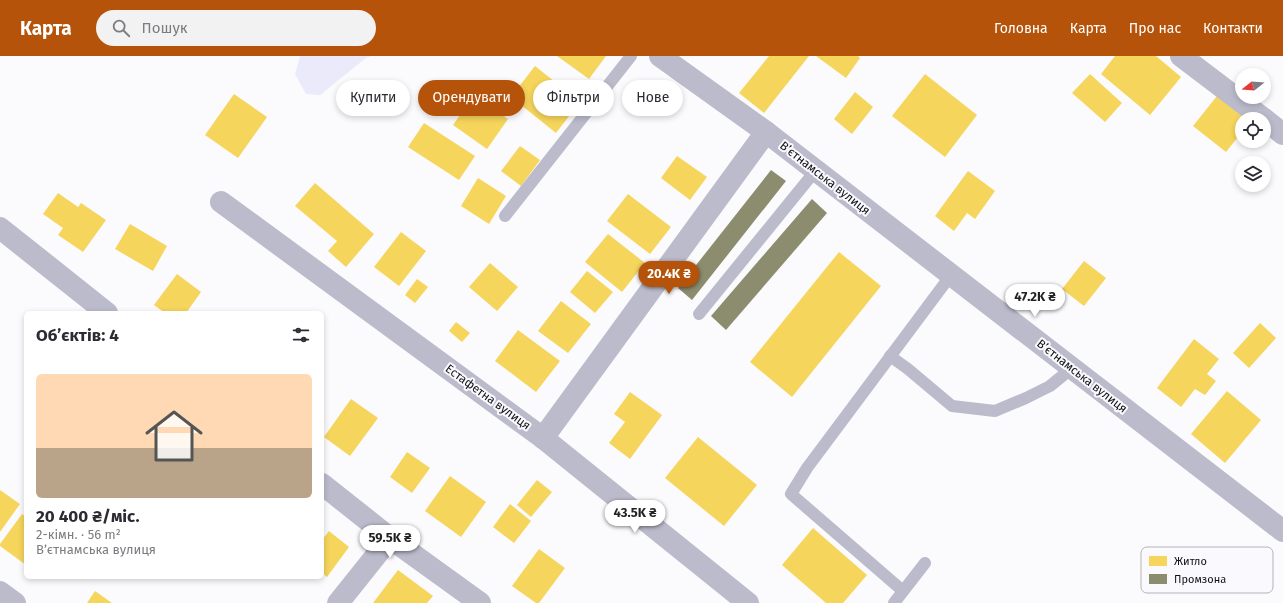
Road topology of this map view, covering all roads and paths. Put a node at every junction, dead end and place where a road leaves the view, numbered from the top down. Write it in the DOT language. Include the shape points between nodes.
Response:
graph roads {
  1 [pos="631,56"];
  2 [pos="660,56"];
  3 [pos="1181,56"];
  4 [pos="1255,112"];
  5 [pos="1271,125"];
  6 [pos="766,132"];
  7 [pos="1283,134"];
  8 [pos="816,170"];
  9 [pos="221,202"];
  10 [pos="505,216"];
  11 [pos="0,228"];
  12 [pos="951,275"];
  13 [pos="104,311"];
  14 [pos="699,314"];
  15 [pos="890,356"];
  16 [pos="1072,368"];
  17 [pos="543,438"];
  18 [pos="324,486"];
  19 [pos="1283,531"];
  20 [pos="390,538"];
  21 [pos="925,563"];
  22 [pos="903,591"];
  23 [pos="0,592"];
  24 [pos="15,603"];
  25 [pos="338,603"];
  26 [pos="480,603"];
  27 [pos="748,603"];
  28 [pos="894,603"];
  1 -- 10 [label="lane"];
  2 -- 6 [label="street, Вʼєтнамська вулиця"];
  3 -- 4 [label="street"];
  5 -- 7 [label="street"];
  6 -- 8 [label="street, Вʼєтнамська вулиця"];
  6 -- 17 [label="street"];
  8 -- 12 [label="street, Вʼєтнамська вулиця"];
  8 -- 14 [label="lane"];
  9 -- 17 [label="street, Естафетна вулиця"];
  11 -- 13 [label="street"];
  12 -- 15 [label="lane"];
  12 -- 16 [label="street, Вʼєтнамська вулиця"];
  15 -- 16 [label="lane" via="952,406 995,411 1050,386"];
  15 -- 22 [label="lane" via="807,468 791,494"];
  16 -- 19 [label="street, Вʼєтнамська вулиця"];
  17 -- 27 [label="street, Естафетна вулиця"];
  18 -- 20 [label="street"];
  20 -- 25 [label="street"];
  20 -- 26 [label="street"];
  21 -- 22 [label="lane"];
  22 -- 28 [label="lane"];
  23 -- 24 [label="street"];
}
